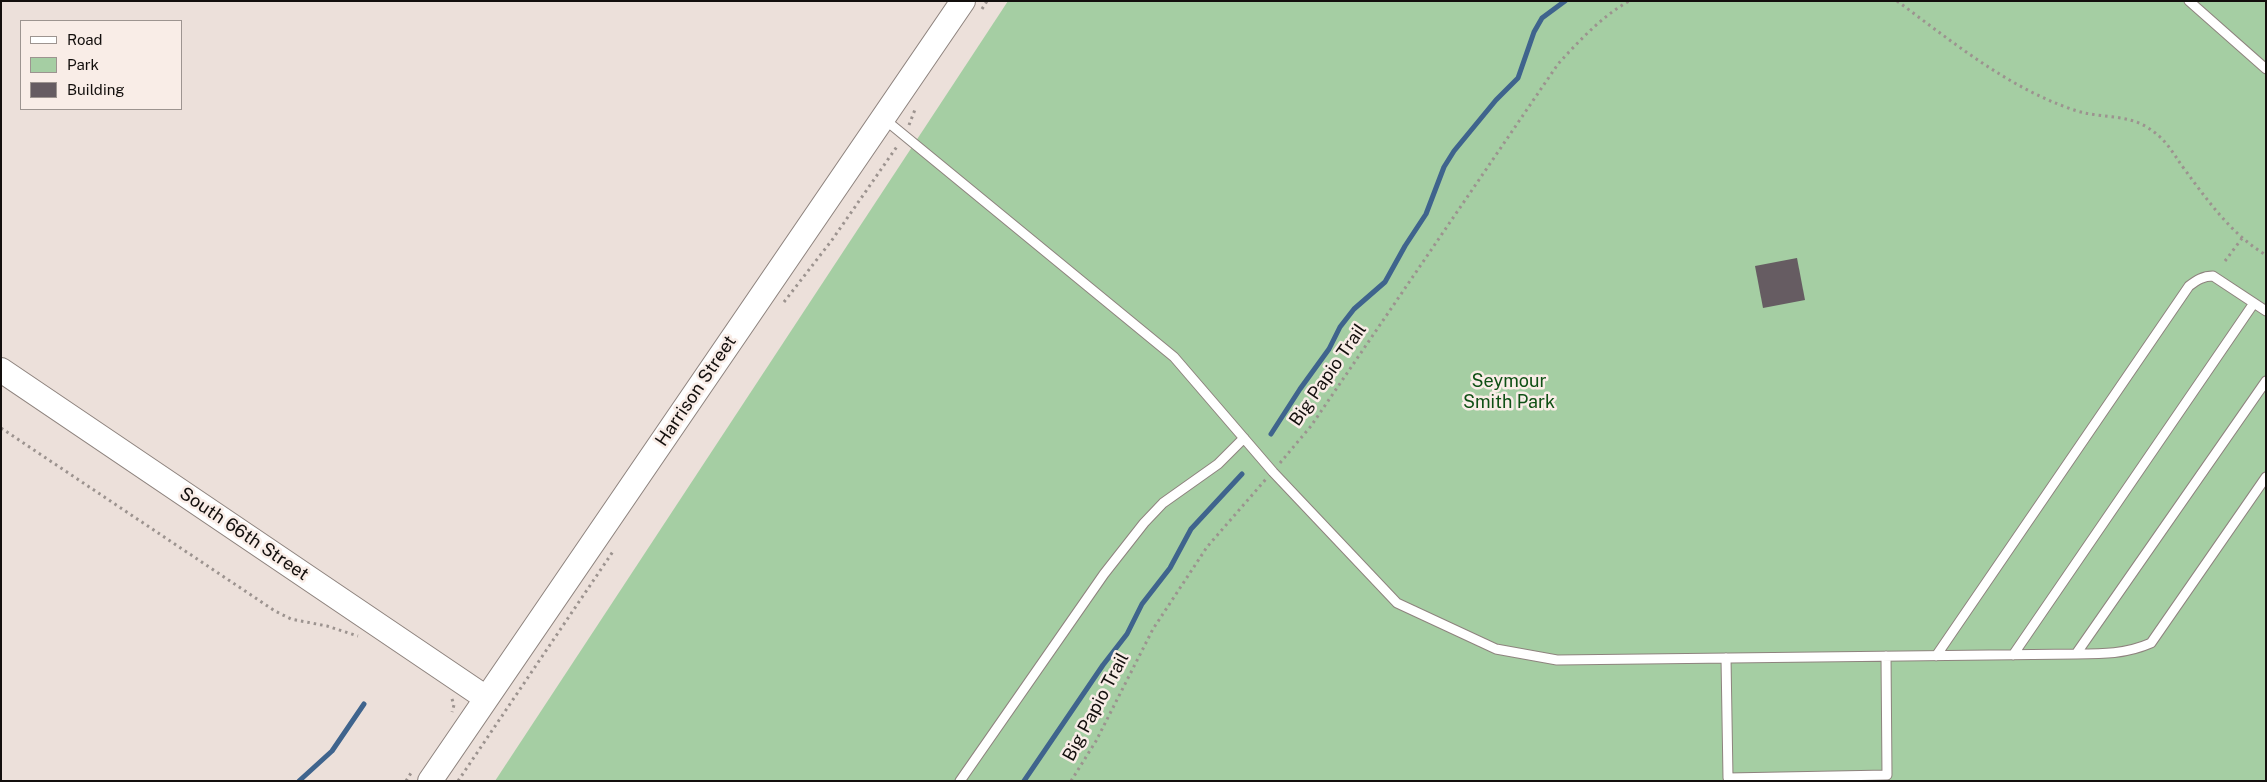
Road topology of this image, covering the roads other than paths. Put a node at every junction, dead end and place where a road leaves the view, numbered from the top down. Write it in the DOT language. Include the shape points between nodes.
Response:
graph roads {
  1 [pos="2189,1"];
  2 [pos="970,9"];
  3 [pos="2266,69"];
  4 [pos="883,118"];
  5 [pos="2254,303"];
  6 [pos="2266,311"];
  7 [pos="1,370"];
  8 [pos="2266,381"];
  9 [pos="1244,438"];
  10 [pos="2266,476"];
  11 [pos="2076,654"];
  12 [pos="2013,655"];
  13 [pos="1886,656"];
  14 [pos="1936,656"];
  15 [pos="1726,658"];
  16 [pos="486,698"];
  17 [pos="423,773"];
  18 [pos="1887,778"];
  19 [pos="1728,780"];
  20 [pos="960,781"];
  1 -- 3 [label="lane"];
  2 -- 4 [label="main road, Harrison Street"];
  4 -- 9 [label="lane" via="1174,357"];
  4 -- 16 [label="main road, Harrison Street"];
  5 -- 6 [label="lane"];
  5 -- 12 [label="lane"];
  5 -- 14 [label="lane" via="2213,276 2205,276 2189,286"];
  7 -- 16 [label="main road, South 66th Street"];
  8 -- 11 [label="lane"];
  9 -- 15 [label="lane" via="1397,602 1496,649 1557,660"];
  9 -- 20 [label="lane" via="1218,464 1163,503 1144,523 1104,574"];
  10 -- 11 [label="lane" via="2151,643 2136,650 2112,654"];
  11 -- 12 [label="lane"];
  12 -- 14 [label="lane"];
  13 -- 14 [label="lane"];
  13 -- 15 [label="lane"];
  13 -- 18 [label="lane"];
  15 -- 19 [label="lane"];
  16 -- 17 [label="main road, Harrison Street"];
  18 -- 19 [label="lane"];
}
